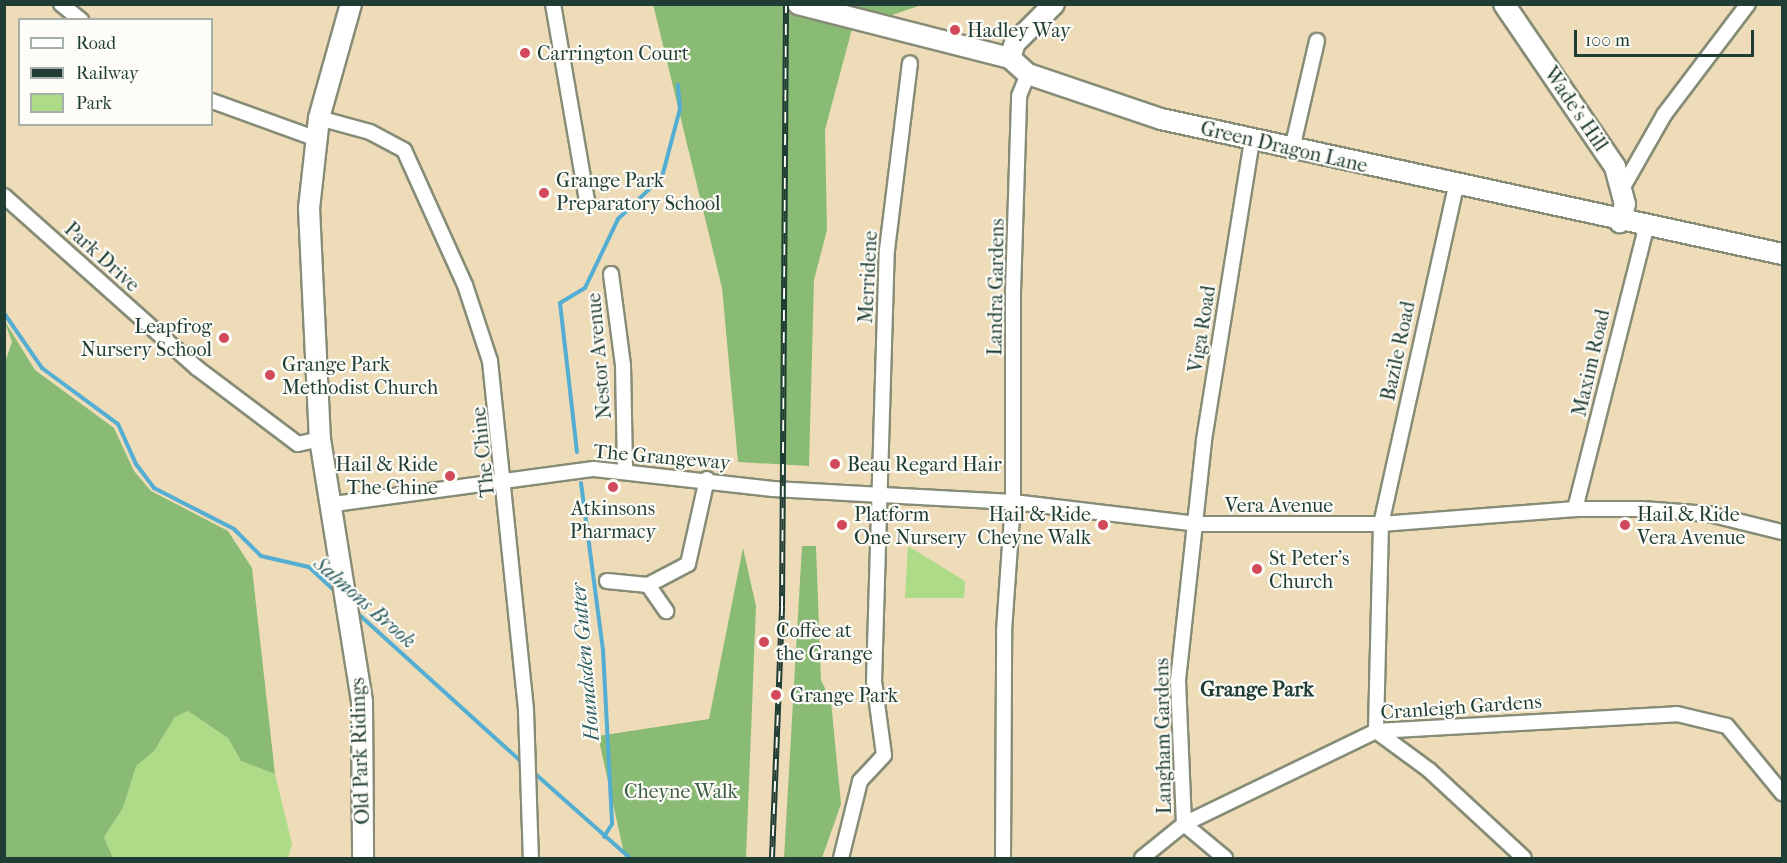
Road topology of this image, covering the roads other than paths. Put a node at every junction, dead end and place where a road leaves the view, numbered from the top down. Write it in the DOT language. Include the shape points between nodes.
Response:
graph roads {
  1 [pos="61,4"];
  2 [pos="351,4"];
  3 [pos="552,4"];
  4 [pos="798,4"];
  5 [pos="1054,4"];
  6 [pos="1504,4"];
  7 [pos="1748,4"];
  8 [pos="78,18"];
  9 [pos="1317,41"];
  10 [pos="1010,58"];
  11 [pos="910,63"];
  12 [pos="1028,74"];
  13 [pos="213,101"];
  14 [pos="319,118"];
  15 [pos="317,139"];
  16 [pos="1252,141"];
  17 [pos="1292,149"];
  18 [pos="1456,186"];
  19 [pos="1623,187"];
  20 [pos="4,196"];
  21 [pos="587,201"];
  22 [pos="1620,222"];
  23 [pos="1646,228"];
  24 [pos="1782,254"];
  25 [pos="611,274"];
  26 [pos="322,445"];
  27 [pos="625,470"];
  28 [pos="506,479"];
  29 [pos="707,479"];
  30 [pos="773,489"];
  31 [pos="879,495"];
  32 [pos="1013,502"];
  33 [pos="334,504"];
  34 [pos="1575,509"];
  35 [pos="1197,524"];
  36 [pos="1381,524"];
  37 [pos="1782,532"];
  38 [pos="607,581"];
  39 [pos="648,585"];
  40 [pos="666,611"];
  41 [pos="1376,731"];
  42 [pos="1782,792"];
  43 [pos="1184,824"];
  44 [pos="363,858"];
  45 [pos="531,858"];
  46 [pos="841,858"];
  47 [pos="1003,858"];
  48 [pos="1142,858"];
  49 [pos="1225,858"];
  50 [pos="1524,858"];
  1 -- 8 [label="street"];
  2 -- 14 [label="street, Old Park Ridings"];
  3 -- 21 [label="street"];
  4 -- 10 [label="street, Green Dragon Lane"];
  5 -- 10 [label="street" via="1015,43"];
  6 -- 19 [label="street, Wade's Hill" via="1567,92"];
  7 -- 19 [label="street" via="1664,115"];
  9 -- 17 [label="street"];
  10 -- 12 [label="street, Green Dragon Lane"];
  11 -- 31 [label="street, Merridene" via="887,250"];
  12 -- 16 [label="street, Green Dragon Lane" via="1161,119"];
  12 -- 32 [label="street, Landra Gardens" via="1020,96"];
  13 -- 15 [label="street"];
  14 -- 15 [label="street, Old Park Ridings"];
  14 -- 28 [label="street, The Chine" via="393,141 410,160 479,322 498,401"];
  15 -- 26 [label="street, Old Park Ridings" via="309,208"];
  16 -- 17 [label="street, Green Dragon Lane"];
  16 -- 35 [label="street, Viga Road" via="1204,440"];
  17 -- 18 [label="street, Green Dragon Lane"];
  18 -- 22 [label="street, Green Dragon Lane"];
  18 -- 36 [label="street, Bazile Road"];
  19 -- 22 [label="street"];
  20 -- 26 [label="street, Park Drive" via="197,368 298,444"];
  22 -- 23 [label="street, Green Dragon Lane"];
  23 -- 24 [label="street, Green Dragon Lane"];
  23 -- 34 [label="street, Maxim Road"];
  25 -- 27 [label="street, Nestor Avenue" via="623,365"];
  26 -- 33 [label="street, Old Park Ridings"];
  27 -- 28 [label="street, The Grangeway"];
  27 -- 29 [label="street, The Grangeway"];
  28 -- 33 [label="street, The Grangeway"];
  28 -- 45 [label="street, The Chine" via="527,746"];
  29 -- 30 [label="street, The Grangeway"];
  29 -- 39 [label="street" via="693,555 682,569"];
  30 -- 31 [label="street, Vera Avenue"];
  31 -- 32 [label="street, Vera Avenue"];
  31 -- 46 [label="street, Merridene" via="873,681 884,755 860,781"];
  32 -- 35 [label="street, Vera Avenue"];
  32 -- 47 [label="street" via="1004,631"];
  33 -- 44 [label="street, Old Park Ridings" via="363,702"];
  34 -- 36 [label="street, Vera Avenue"];
  34 -- 37 [label="street, Vera Avenue" via="1709,514"];
  35 -- 36 [label="street, Vera Avenue"];
  35 -- 43 [label="street, Langham Gardens" via="1178,680"];
  36 -- 41 [label="street, Bazile Road"];
  38 -- 39 [label="street"];
  39 -- 40 [label="street"];
  41 -- 42 [label="street, Cranleigh Gardens" via="1677,714 1727,726"];
  41 -- 43 [label="street, Cranleigh Gardens"];
  41 -- 50 [label="street" via="1429,770"];
  43 -- 48 [label="street, Cranleigh Gardens"];
  43 -- 49 [label="street, Langham Gardens"];
}
